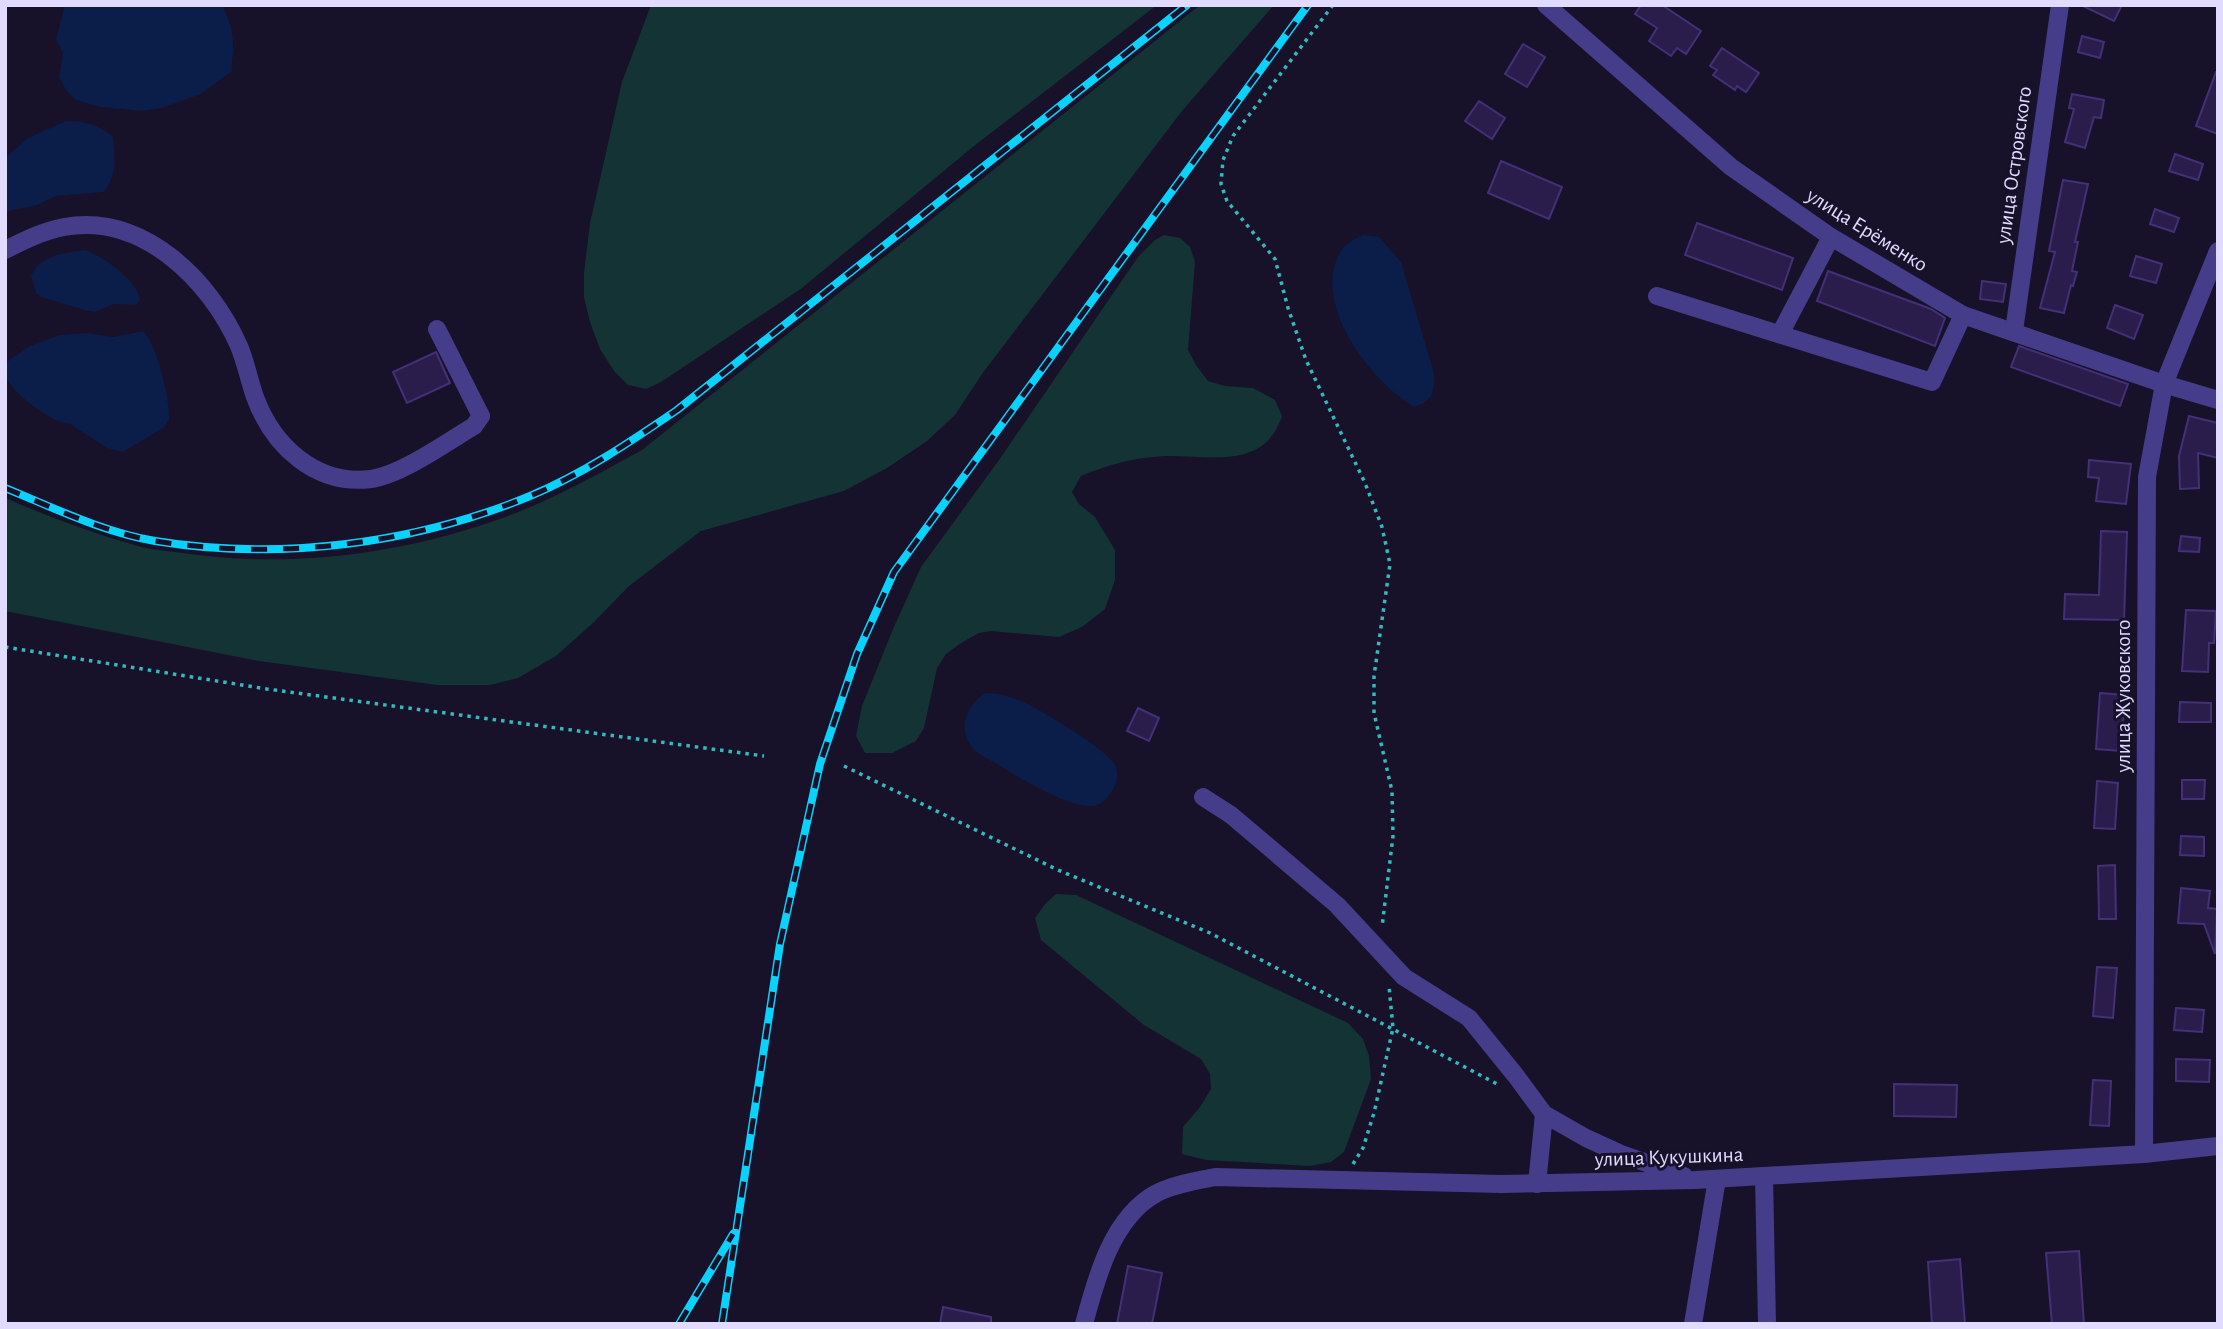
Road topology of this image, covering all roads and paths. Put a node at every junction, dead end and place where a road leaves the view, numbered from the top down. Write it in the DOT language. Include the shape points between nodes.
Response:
graph roads {
  1 [pos="1334,5"];
  2 [pos="1546,5"];
  3 [pos="2060,5"];
  4 [pos="1831,237"];
  5 [pos="5,250"];
  6 [pos="2218,251"];
  7 [pos="1657,296"];
  8 [pos="1964,316"];
  9 [pos="436,329"];
  10 [pos="2014,331"];
  11 [pos="1780,334"];
  12 [pos="2164,384"];
  13 [pos="2218,400"];
  14 [pos="5,648"];
  15 [pos="764,756"];
  16 [pos="844,766"];
  17 [pos="1203,797"];
  18 [pos="1384,955"];
  19 [pos="1389,985"];
  20 [pos="1393,1028"];
  21 [pos="1500,1086"];
  22 [pos="1544,1114"];
  23 [pos="2218,1146"];
  24 [pos="2144,1154"];
  25 [pos="1764,1176"];
  26 [pos="1717,1179"];
  27 [pos="1695,1180"];
  28 [pos="1340,1181"];
  29 [pos="1537,1184"];
  30 [pos="1084,1324"];
  31 [pos="1693,1324"];
  32 [pos="1767,1324"];
  1 -- 18 [label="path" via="1233,136 1223,160 1222,184 1227,201 1275,259 1306,360 1365,484 1391,564 1374,676 1374,712 1392,791 1394,836 1380,938"];
  2 -- 4 [label="street, улица Ерёменко" via="1731,167"];
  3 -- 10 [label="street, улица Островского"];
  4 -- 8 [label="street, улица Ерёменко"];
  4 -- 11 [label="street"];
  5 -- 9 [label="street" via="40,233 91,226 142,238 174,259 219,309 240,347 256,399 272,430 304,463 344,480 394,473 474,426 481,416"];
  6 -- 12 [label="street, улица Жуковского"];
  7 -- 11 [label="street"];
  8 -- 10 [label="street, улица Ерёменко"];
  8 -- 11 [label="street" via="1932,382"];
  10 -- 12 [label="street, улица Ерёменко"];
  12 -- 13 [label="street, улица Ерёменко"];
  12 -- 24 [label="street, улица Жуковского" via="2147,477"];
  14 -- 15 [label="path" via="267,689"];
  16 -- 20 [label="path" via="1058,870 1210,933"];
  17 -- 18 [label="street" via="1337,905"];
  18 -- 22 [label="street" via="1404,977 1469,1018"];
  19 -- 20 [label="path"];
  20 -- 21 [label="path"];
  20 -- 28 [label="path" via="1363,1149"];
  22 -- 27 [label="street" via="1621,1154"];
  22 -- 29 [label="street"];
  23 -- 24 [label="street, улица Кукушкина"];
  24 -- 25 [label="street, улица Кукушкина"];
  25 -- 26 [label="street, улица Кукушкина"];
  25 -- 32 [label="street"];
  26 -- 27 [label="street, улица Кукушкина"];
  26 -- 31 [label="street"];
  27 -- 29 [label="street, улица Кукушкина"];
  28 -- 29 [label="street, улица Кукушкина"];
  28 -- 30 [label="street, улица Кукушкина" via="1215,1177 1157,1193 1131,1214 1114,1240"];
}
